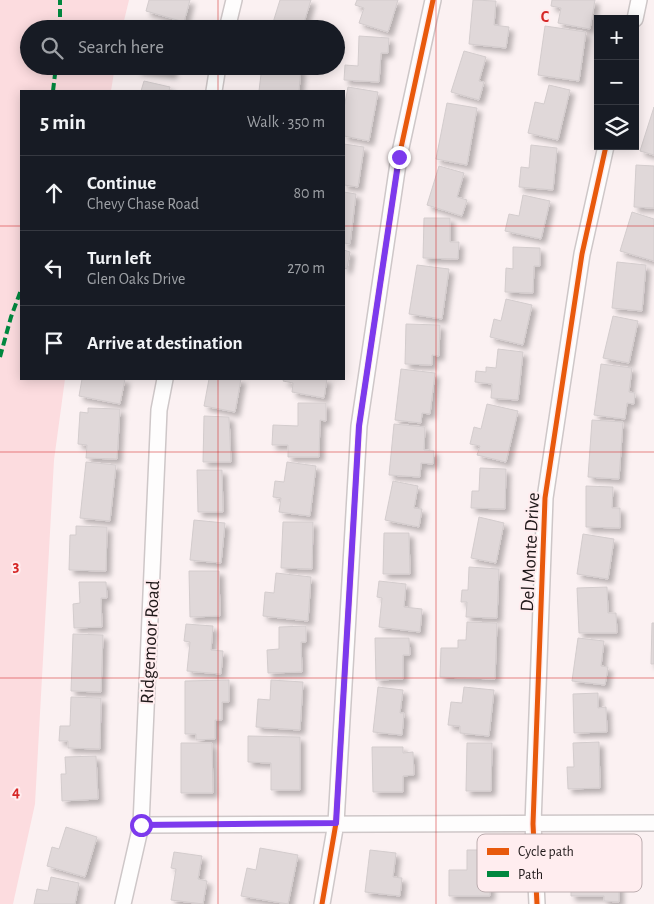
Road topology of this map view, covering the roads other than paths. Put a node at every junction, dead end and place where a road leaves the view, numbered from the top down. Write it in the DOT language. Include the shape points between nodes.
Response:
graph roads {
  1 [pos="234,0"];
  2 [pos="433,0"];
  3 [pos="639,0"];
  4 [pos="636,15"];
  5 [pos="229,20"];
  6 [pos="217,75"];
  7 [pos="214,90"];
  8 [pos="605,150"];
  9 [pos="165,380"];
  10 [pos="336,823"];
  11 [pos="654,823"];
  12 [pos="533,824"];
  13 [pos="141,825"];
  14 [pos="534,834"];
  15 [pos="123,904"];
  16 [pos="322,904"];
  1 -- 5 [label="street"];
  2 -- 10 [label="street" via="399,157 359,426"];
  3 -- 4 [label="street"];
  6 -- 7 [label="street"];
  8 -- 12 [label="street, Del Monte Drive" via="582,254 545,498"];
  9 -- 13 [label="street, Ridgemoor Road" via="159,410"];
  10 -- 12 [label="street"];
  10 -- 13 [label="street"];
  10 -- 16 [label="street"];
  11 -- 12 [label="street"];
  12 -- 14 [label="street, Del Monte Drive"];
  13 -- 15 [label="street, Ridgemoor Road"];
}
